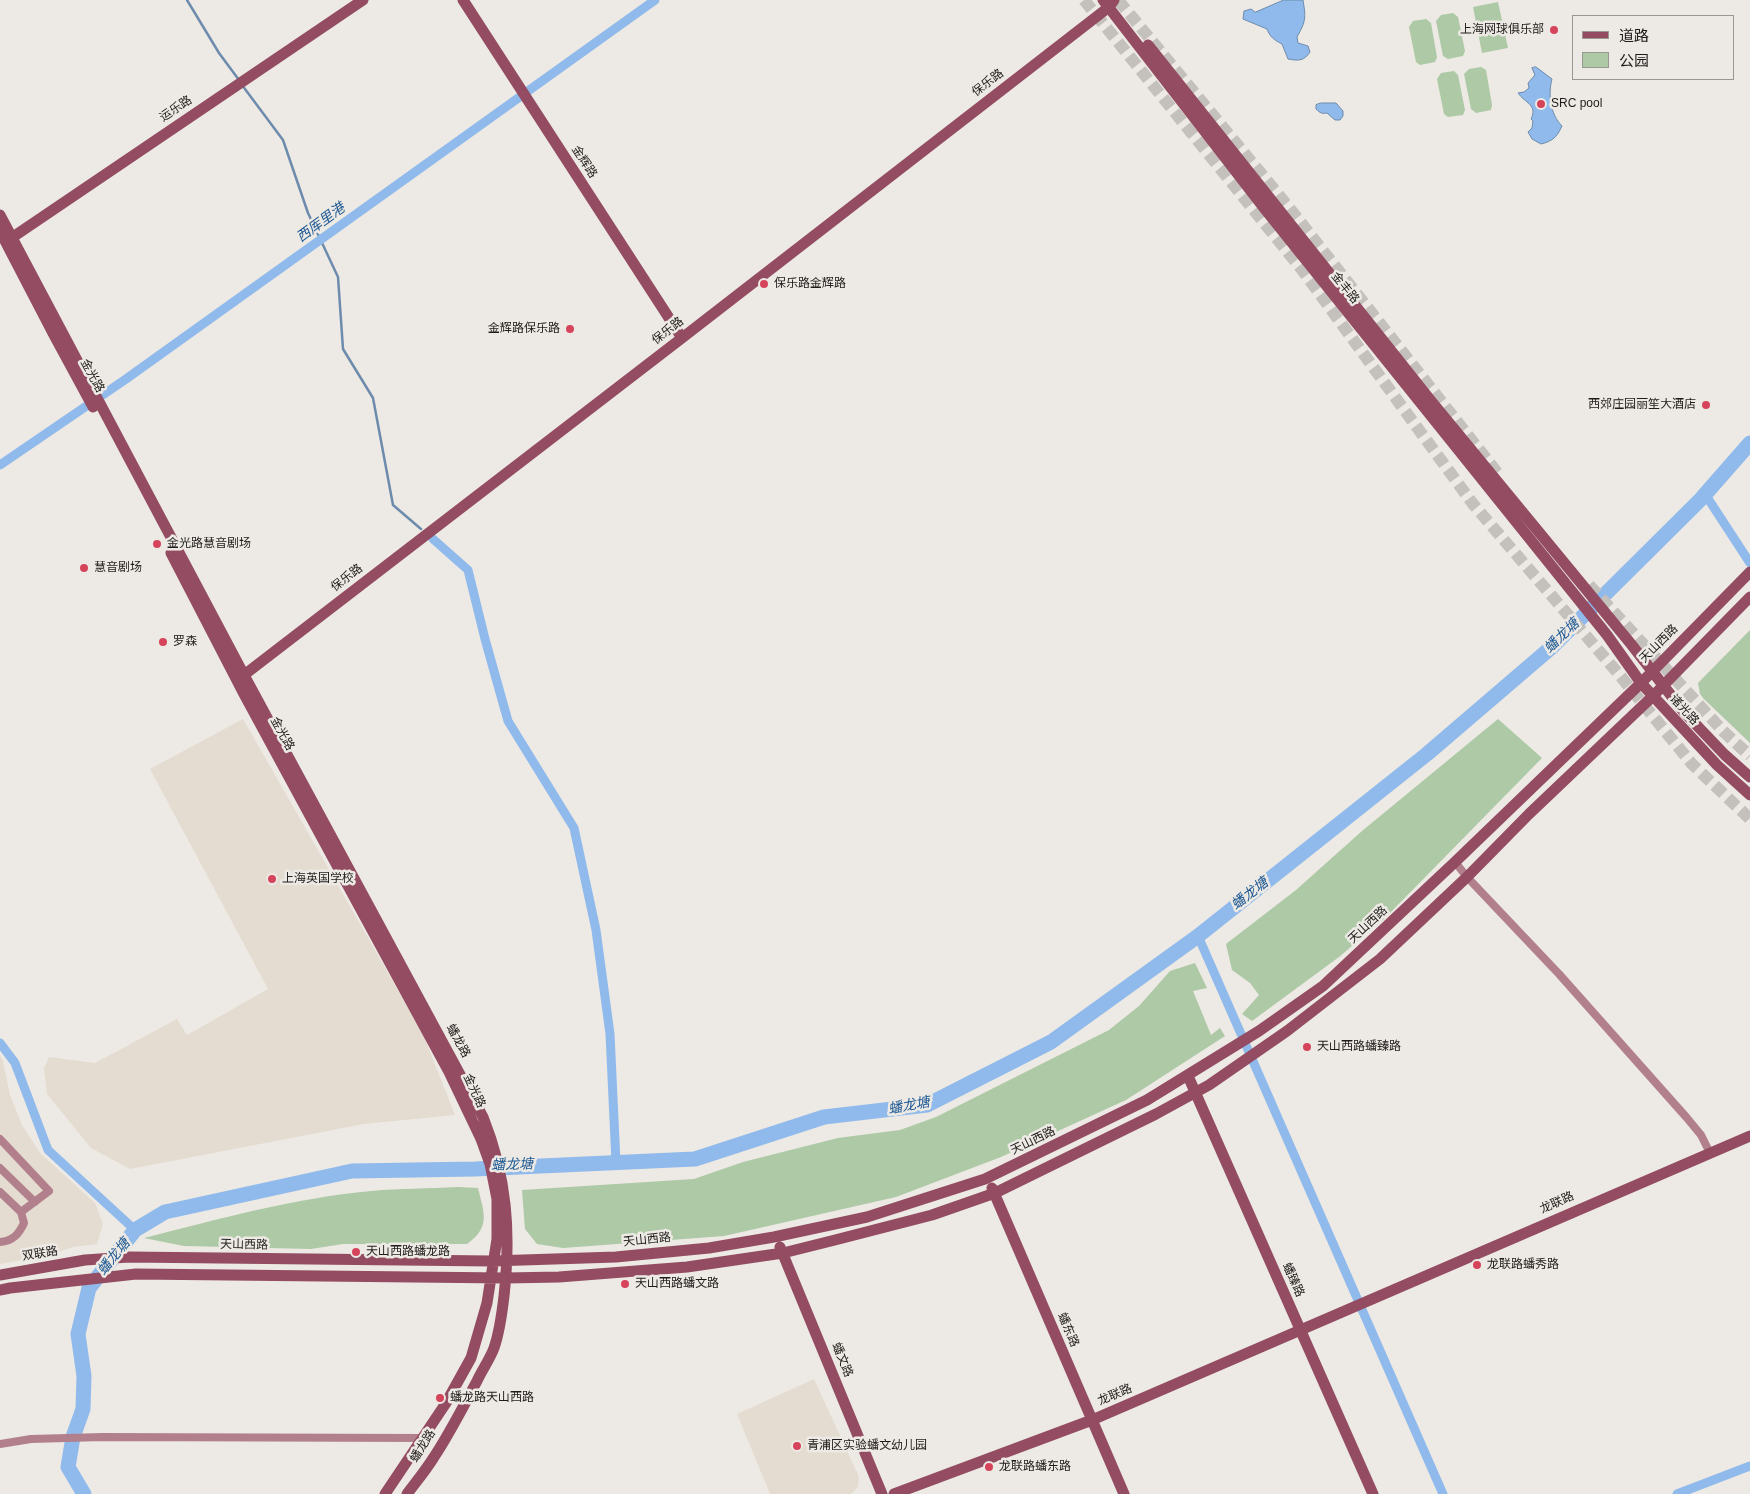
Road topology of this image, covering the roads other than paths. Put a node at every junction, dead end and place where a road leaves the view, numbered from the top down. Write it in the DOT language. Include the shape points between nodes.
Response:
graph roads {
  1 [pos="363,0"];
  2 [pos="463,0"];
  3 [pos="1110,2"];
  4 [pos="0,215"];
  5 [pos="6,237"];
  6 [pos="682,338"];
  7 [pos="85,384"];
  8 [pos="1750,572"];
  9 [pos="1576,587"];
  10 [pos="1750,597"];
  11 [pos="1652,671"];
  12 [pos="241,678"];
  13 [pos="1641,683"];
  14 [pos="1663,685"];
  15 [pos="1653,696"];
  16 [pos="1750,777"];
  17 [pos="1750,795"];
  18 [pos="1455,862"];
  19 [pos="1467,877"];
  20 [pos="1188,1076"];
  21 [pos="1196,1092"];
  22 [pos="1750,1136"];
  23 [pos="0,1139"];
  24 [pos="1710,1153"];
  25 [pos="0,1168"];
  26 [pos="985,1178"];
  27 [pos="0,1192"];
  28 [pos="995,1193"];
  29 [pos="502,1198"];
  30 [pos="35,1202"];
  31 [pos="21,1212"];
  32 [pos="774,1237"];
  33 [pos="0,1242"];
  34 [pos="783,1253"];
  35 [pos="85,1260"];
  36 [pos="507,1260"];
  37 [pos="492,1261"];
  38 [pos="0,1274"];
  39 [pos="492,1278"];
  40 [pos="506,1278"];
  41 [pos="0,1290"];
  42 [pos="1300,1330"];
  43 [pos="1092,1420"];
  44 [pos="422,1438"];
  45 [pos="0,1444"];
  46 [pos="385,1494"];
  47 [pos="408,1494"];
  48 [pos="882,1494"];
  49 [pos="894,1494"];
  50 [pos="1124,1494"];
  51 [pos="1373,1494"];
  1 -- 5 [label="main road, 运乐路"];
  2 -- 6 [label="main road, 金辉路"];
  3 -- 6 [label="main road, 保乐路"];
  3 -- 9 [label="main road"];
  4 -- 5 [label="main road, 金光路"];
  5 -- 7 [label="main road, 金光路"];
  6 -- 12 [label="main road, 保乐路"];
  7 -- 12 [label="main road, 金光路" via="100,419"];
  7 -- 12 [label="main road, 金光路" via="102,406"];
  8 -- 11 [label="main road, 天山西路"];
  9 -- 11 [label="main road" via="1615,625"];
  9 -- 13 [label="main road, 诸光路"];
  10 -- 14 [label="main road"];
  11 -- 13 [label="main road, 天山西路"];
  11 -- 14 [label="main road"];
  12 -- 29 [label="main road, 蟠龙路" via="478,1108 486,1138 498,1160"];
  13 -- 15 [label="main road, 诸光路"];
  13 -- 18 [label="main road, 天山西路"];
  14 -- 15 [label="main road"];
  14 -- 16 [label="main road" via="1691,720"];
  15 -- 17 [label="main road, 诸光路" via="1717,765"];
  15 -- 19 [label="main road"];
  18 -- 19 [label="street"];
  18 -- 20 [label="main road, 天山西路" via="1322,986"];
  19 -- 21 [label="main road" via="1380,959 1287,1031"];
  19 -- 24 [label="street" via="1687,1118"];
  20 -- 21 [label="main road, 蟠臻路"];
  20 -- 26 [label="main road, 天山西路" via="1148,1100"];
  21 -- 28 [label="main road"];
  21 -- 42 [label="main road, 蟠臻路"];
  22 -- 24 [label="main road, 龙联路"];
  23 -- 30 [label="street" via="49,1191"];
  24 -- 42 [label="main road, 龙联路"];
  25 -- 30 [label="street"];
  26 -- 28 [label="main road, 蟠东路"];
  26 -- 32 [label="main road, 天山西路" via="867,1217"];
  27 -- 31 [label="street"];
  28 -- 34 [label="main road" via="932,1215"];
  28 -- 43 [label="main road, 蟠东路"];
  29 -- 36 [label="main road, 蟠龙路"];
  29 -- 37 [label="main road"];
  30 -- 31 [label="street"];
  31 -- 33 [label="street" via="24,1223 18,1234 8,1242"];
  32 -- 34 [label="main road, 蟠文路"];
  32 -- 36 [label="main road, 天山西路" via="616,1258"];
  34 -- 40 [label="main road" via="688,1267"];
  34 -- 48 [label="main road, 蟠文路"];
  35 -- 37 [label="main road, 天山西路" via="129,1257"];
  35 -- 38 [label="main road, 双联路"];
  36 -- 37 [label="main road, 天山西路"];
  36 -- 40 [label="main road, 蟠龙路"];
  37 -- 39 [label="main road, 蟠龙路"];
  39 -- 40 [label="main road"];
  39 -- 41 [label="main road" via="136,1274"];
  39 -- 44 [label="main road, 蟠龙路" via="471,1358 446,1404"];
  40 -- 47 [label="main road, 蟠龙路" via="494,1348 434,1458"];
  42 -- 43 [label="main road, 龙联路"];
  42 -- 51 [label="main road, 蟠臻路"];
  43 -- 49 [label="main road, 龙联路"];
  43 -- 50 [label="main road, 蟠东路"];
  44 -- 45 [label="street" via="103,1437 45,1438"];
  44 -- 46 [label="main road, 蟠龙路"];
}
